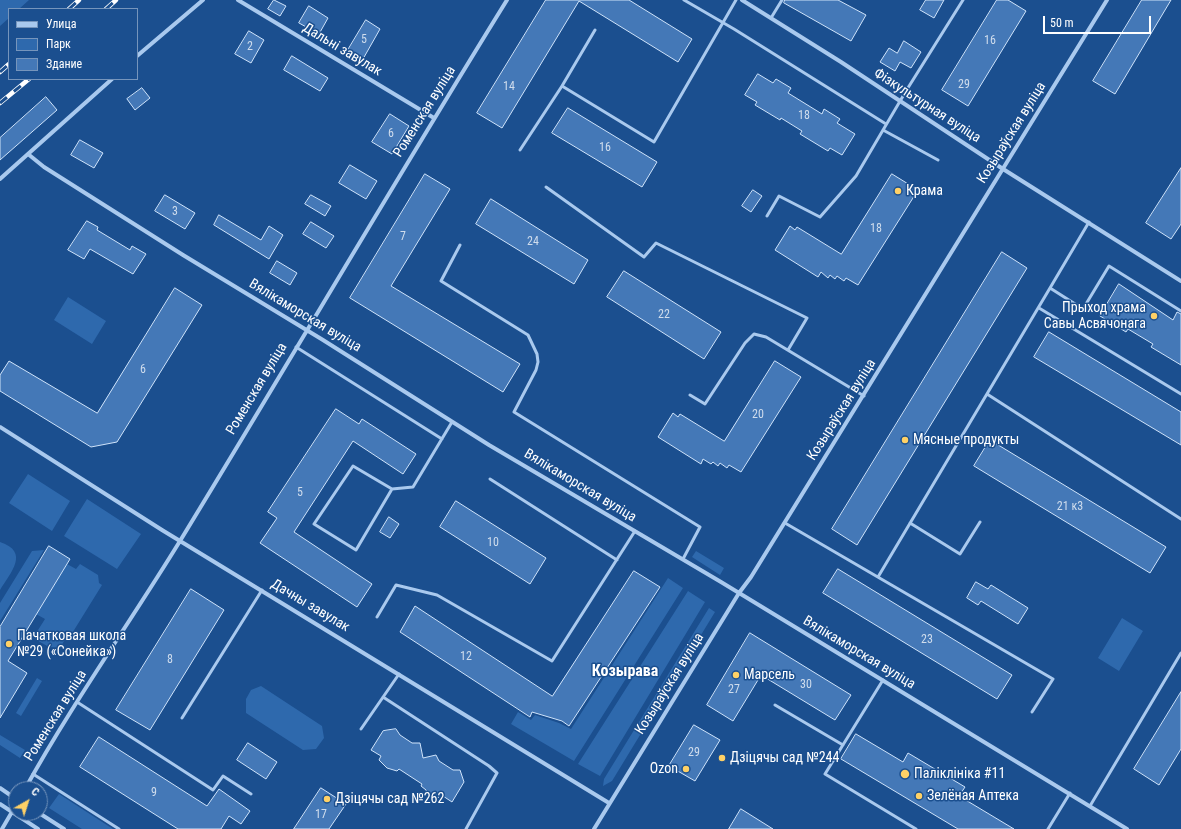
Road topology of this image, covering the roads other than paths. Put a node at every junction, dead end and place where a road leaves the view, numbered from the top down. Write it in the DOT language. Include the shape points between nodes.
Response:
graph roads {
  1 [pos="203,0"];
  2 [pos="238,0"];
  3 [pos="507,0"];
  4 [pos="684,0"];
  5 [pos="736,0"];
  6 [pos="742,0"];
  7 [pos="782,0"];
  8 [pos="963,0"];
  9 [pos="1107,0"];
  10 [pos="771,18"];
  11 [pos="722,23"];
  12 [pos="594,30"];
  13 [pos="138,55"];
  14 [pos="111,80"];
  15 [pos="562,86"];
  16 [pos="900,101"];
  17 [pos="434,118"];
  18 [pos="886,124"];
  19 [pos="883,130"];
  20 [pos="520,150"];
  21 [pos="28,154"];
  22 [pos="938,160"];
  23 [pos="1003,169"];
  24 [pos="0,179"];
  25 [pos="546,187"];
  26 [pos="767,216"];
  27 [pos="1089,222"];
  28 [pos="460,245"];
  29 [pos="1181,281"];
  30 [pos="1050,288"];
  31 [pos="1039,308"];
  32 [pos="1181,311"];
  33 [pos="306,330"];
  34 [pos="296,347"];
  35 [pos="788,350"];
  36 [pos="987,394"];
  37 [pos="1181,394"];
  38 [pos="690,395"];
  39 [pos="864,396"];
  40 [pos="452,422"];
  41 [pos="0,427"];
  42 [pos="442,439"];
  43 [pos="490,479"];
  44 [pos="392,489"];
  45 [pos="1181,519"];
  46 [pos="980,522"];
  47 [pos="785,523"];
  48 [pos="910,523"];
  49 [pos="635,532"];
  50 [pos="180,540"];
  51 [pos="683,559"];
  52 [pos="617,560"];
  53 [pos="878,577"];
  54 [pos="262,590"];
  55 [pos="739,593"];
  56 [pos="377,617"];
  57 [pos="1181,653"];
  58 [pos="399,674"];
  59 [pos="883,680"];
  60 [pos="383,697"];
  61 [pos="77,702"];
  62 [pos="775,705"];
  63 [pos="1032,712"];
  64 [pos="182,718"];
  65 [pos="361,729"];
  66 [pos="843,745"];
  67 [pos="33,774"];
  68 [pos="29,781"];
  69 [pos="1070,793"];
  70 [pos="251,794"];
  71 [pos="609,803"];
  72 [pos="1090,806"];
  73 [pos="8,819"];
  74 [pos="48,819"];
  75 [pos="26,821"];
  76 [pos="2,829"];
  77 [pos="38,829"];
  78 [pos="64,829"];
  79 [pos="119,829"];
  80 [pos="466,829"];
  81 [pos="594,829"];
  82 [pos="916,829"];
  83 [pos="1048,829"];
  84 [pos="1127,829"];
  1 -- 13 [label="street"];
  2 -- 17 [label="street, Дальні завулак"];
  3 -- 17 [label="street, Роменская вуліца"];
  4 -- 11 [label="lane"];
  5 -- 11 [label="lane"];
  6 -- 10 [label="street, Фізкультурная вуліца"];
  7 -- 10 [label="lane"];
  8 -- 16 [label="lane"];
  9 -- 23 [label="street, Козыраўская вуліца"];
  10 -- 16 [label="street, Фізкультурная вуліца"];
  11 -- 15 [label="lane" via="654,142"];
  11 -- 18 [label="lane"];
  12 -- 15 [label="lane"];
  14 -- 21 [label="street"];
  15 -- 20 [label="lane"];
  16 -- 18 [label="lane"];
  16 -- 23 [label="street, Фізкультурная вуліца"];
  17 -- 33 [label="street, Роменская вуліца"];
  18 -- 19 [label="lane"];
  19 -- 22 [label="lane"];
  19 -- 26 [label="lane" via="856,176 820,217 780,196"];
  21 -- 24 [label="street"];
  21 -- 33 [label="street, Вялікаморская вуліца" via="44,167 183,256"];
  23 -- 27 [label="street, Фізкультурная вуліца"];
  23 -- 39 [label="street, Козыраўская вуліца"];
  25 -- 35 [label="lane" via="644,257 656,243 807,318"];
  27 -- 29 [label="street, Фізкультурная вуліца"];
  27 -- 30 [label="lane"];
  28 -- 51 [label="lane" via="442,281 528,335 537,354 536,370 514,412 700,527"];
  30 -- 31 [label="lane"];
  30 -- 32 [label="lane" via="1084,309 1109,266"];
  31 -- 36 [label="lane"];
  31 -- 37 [label="lane"];
  33 -- 34 [label="street, Роменская вуліца"];
  33 -- 40 [label="street, Вялікаморская вуліца"];
  34 -- 42 [label="lane"];
  34 -- 50 [label="street, Роменская вуліца"];
  35 -- 38 [label="lane" via="766,337 754,334 745,343 705,404"];
  35 -- 39 [label="lane"];
  36 -- 45 [label="lane"];
  36 -- 48 [label="lane"];
  39 -- 47 [label="street, Козыраўская вуліца"];
  40 -- 42 [label="lane"];
  40 -- 49 [label="street, Вялікаморская вуліца"];
  41 -- 50 [label="street, Дачны завулак"];
  42 -- 44 [label="lane" via="413,487"];
  43 -- 52 [label="lane"];
  44 -- 44 [label="lane" via="353,466 314,524 356,550"];
  46 -- 48 [label="lane" via="960,554"];
  47 -- 53 [label="lane"];
  47 -- 55 [label="street, Козыраўская вуліца"];
  48 -- 53 [label="lane"];
  49 -- 51 [label="street, Вялікаморская вуліца"];
  49 -- 52 [label="lane"];
  50 -- 54 [label="street, Дачны завулак"];
  50 -- 61 [label="street, Роменская вуліца"];
  51 -- 55 [label="street, Вялікаморская вуліца"];
  52 -- 56 [label="lane" via="552,661 437,595 410,588 396,585"];
  53 -- 63 [label="lane" via="1053,679"];
  54 -- 58 [label="street, Дачны завулак"];
  54 -- 64 [label="lane"];
  55 -- 59 [label="street, Вялікаморская вуліца"];
  55 -- 71 [label="street, Козыраўская вуліца"];
  57 -- 72 [label="lane"];
  58 -- 60 [label="lane"];
  58 -- 71 [label="street, Дачны завулак"];
  59 -- 66 [label="lane"];
  59 -- 69 [label="street, Вялікаморская вуліца"];
  60 -- 65 [label="lane"];
  60 -- 80 [label="lane" via="497,773"];
  61 -- 67 [label="street, Роменская вуліца"];
  61 -- 70 [label="lane" via="213,790 223,776"];
  62 -- 66 [label="lane"];
  66 -- 82 [label="lane" via="825,774"];
  67 -- 68 [label="street, Роменская вуліца"];
  67 -- 79 [label="lane"];
  69 -- 72 [label="street, Вялікаморская вуліца"];
  69 -- 83 [label="lane"];
  71 -- 81 [label="street, Козыраўская вуліца"];
  72 -- 84 [label="street, Вялікаморская вуліца"];
  73 -- 76 [label="street"];
  74 -- 78 [label="street"];
  75 -- 77 [label="street"];
}
